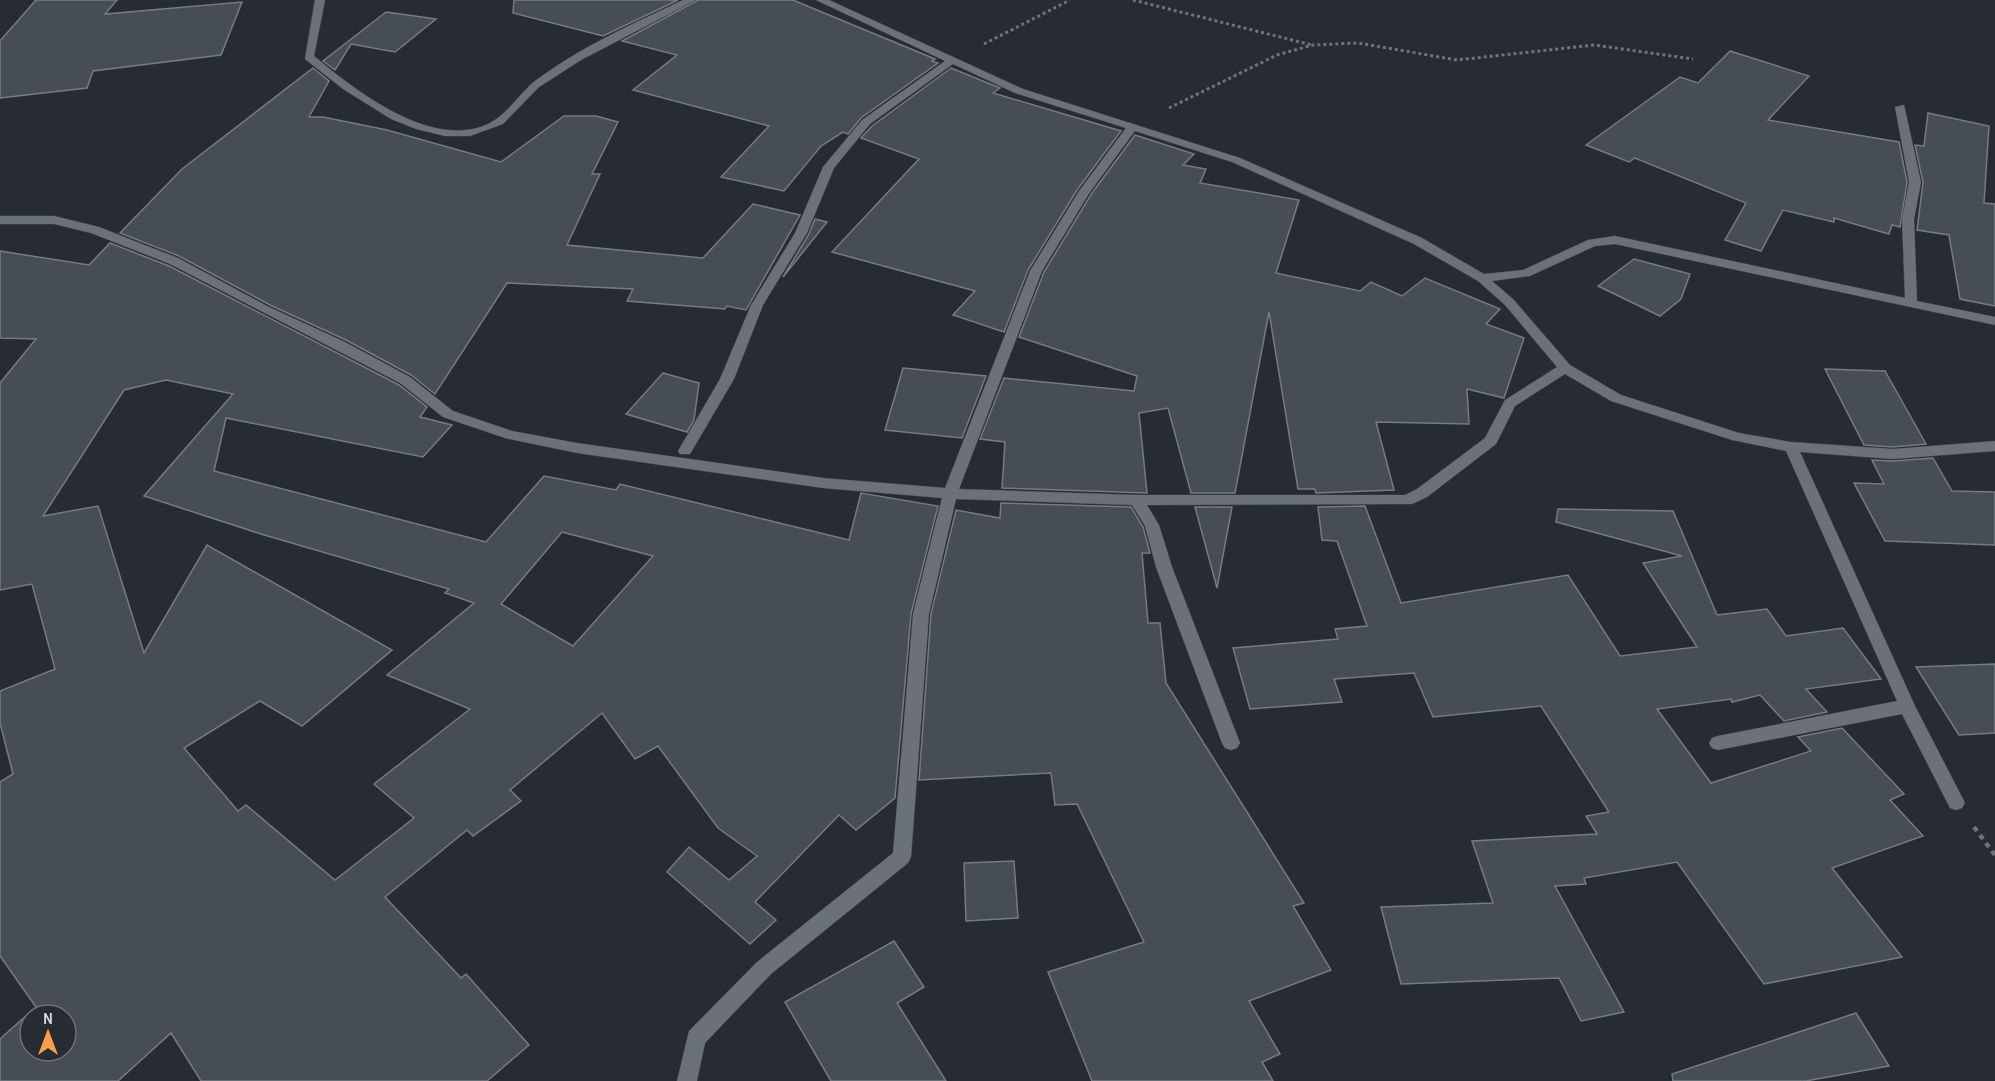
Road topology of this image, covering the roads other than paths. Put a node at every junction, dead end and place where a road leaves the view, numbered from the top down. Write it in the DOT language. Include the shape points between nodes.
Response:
graph roads {
  1 [pos="320,0"];
  2 [pos="691,0"];
  3 [pos="821,0"];
  4 [pos="951,61"];
  5 [pos="1900,107"];
  6 [pos="1133,126"];
  7 [pos="0,220"];
  8 [pos="1482,278"];
  9 [pos="1911,303"];
  10 [pos="1995,321"];
  11 [pos="1565,368"];
  12 [pos="1995,446"];
  13 [pos="1791,447"];
  14 [pos="685,451"];
  15 [pos="950,494"];
  16 [pos="1136,500"];
  17 [pos="1907,706"];
  18 [pos="1231,742"];
  19 [pos="1718,743"];
  20 [pos="1956,803"];
  21 [pos="687,1081"];
  1 -- 2 [label="street" via="309,57 351,92 401,119 437,132 463,134 492,127 549,75"];
  3 -- 4 [label="street"];
  4 -- 6 [label="street" via="1065,108"];
  4 -- 14 [label="street" via="866,122 829,167 801,233 757,306 727,379"];
  5 -- 9 [label="street" via="1915,182 1908,219"];
  6 -- 8 [label="street" via="1236,160 1316,194 1418,240"];
  6 -- 15 [label="street" via="1085,191 1036,271"];
  7 -- 15 [label="street" via="54,220 95,230 174,261 405,380 448,414 510,435 823,483"];
  8 -- 9 [label="street" via="1526,273 1592,243 1615,240"];
  8 -- 11 [label="street" via="1509,302"];
  9 -- 10 [label="street"];
  11 -- 13 [label="street" via="1616,398 1737,437"];
  11 -- 16 [label="street" via="1510,403 1491,441 1407,500"];
  12 -- 13 [label="street" via="1893,454"];
  13 -- 17 [label="street"];
  15 -- 16 [label="street"];
  15 -- 21 [label="street" via="921,614 902,857 764,968 696,1038"];
  16 -- 18 [label="street" via="1152,525 1164,567"];
  17 -- 19 [label="street"];
  17 -- 20 [label="street"];
}
